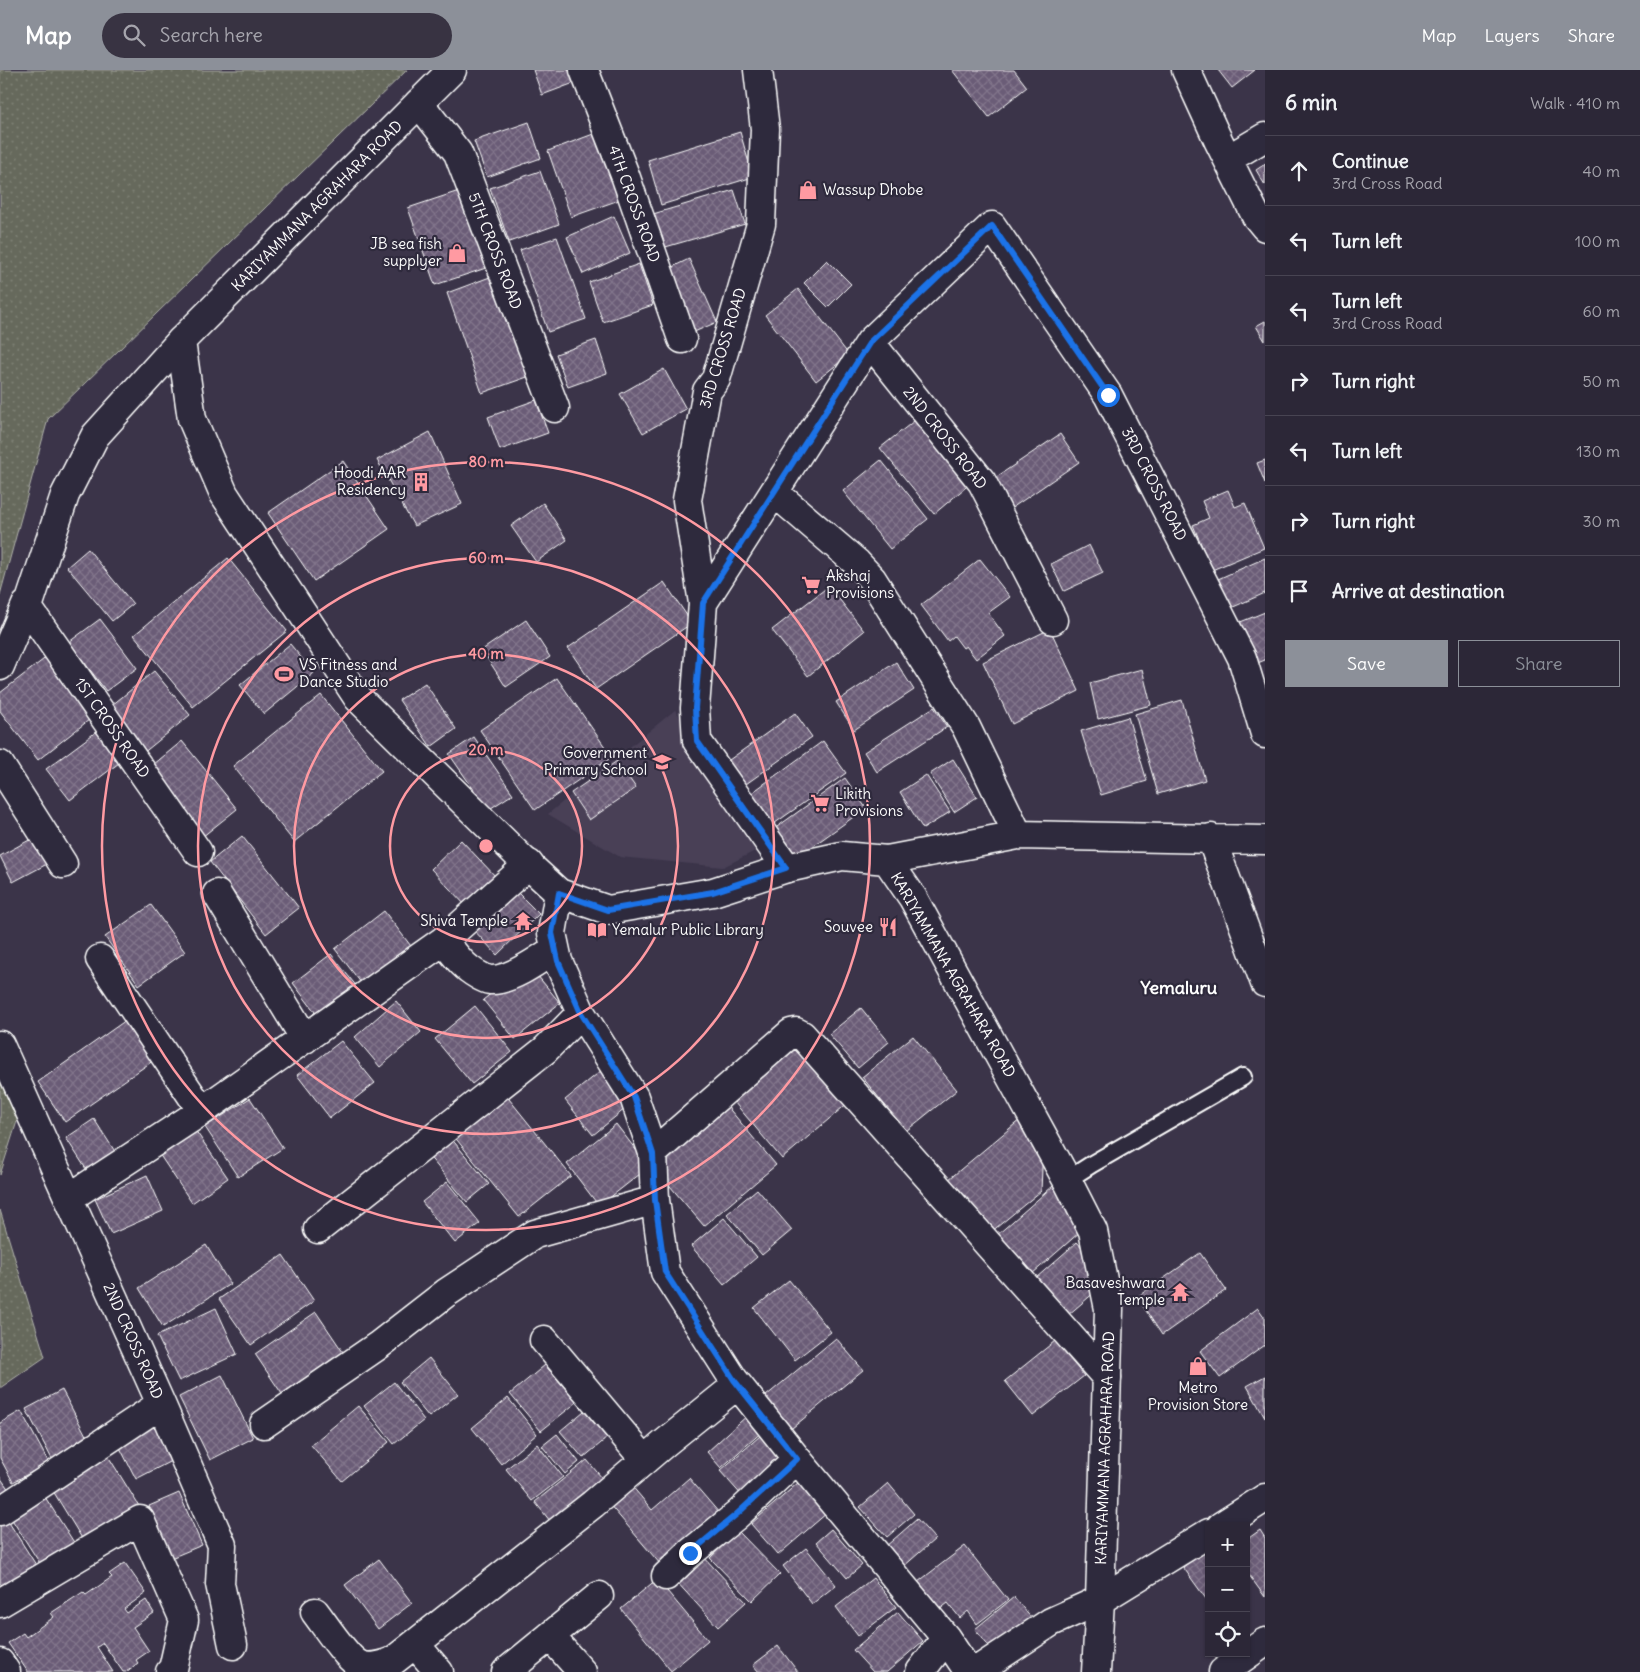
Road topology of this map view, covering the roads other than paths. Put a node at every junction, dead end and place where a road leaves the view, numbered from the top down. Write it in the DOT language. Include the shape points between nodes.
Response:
graph roads {
  1 [pos="452,70"];
  2 [pos="584,70"];
  3 [pos="758,70"];
  4 [pos="1186,70"];
  5 [pos="419,103"];
  6 [pos="1265,137"];
  7 [pos="1228,159"];
  8 [pos="1265,227"];
  9 [pos="682,339"];
  10 [pos="180,342"];
  11 [pos="870,342"];
  12 [pos="555,408"];
  13 [pos="774,492"];
  14 [pos="703,603"];
  15 [pos="26,605"];
  16 [pos="1053,620"];
  17 [pos="0,666"];
  18 [pos="1265,734"];
  19 [pos="0,765"];
  20 [pos="1018,835"];
  21 [pos="1211,838"];
  22 [pos="1265,840"];
  23 [pos="198,852"];
  24 [pos="887,860"];
  25 [pos="63,864"];
  26 [pos="529,864"];
  27 [pos="786,868"];
  28 [pos="559,893"];
  29 [pos="217,894"];
  30 [pos="444,941"];
  31 [pos="555,949"];
  32 [pos="100,959"];
  33 [pos="1265,983"];
  34 [pos="581,1013"];
  35 [pos="305,1039"];
  36 [pos="0,1045"];
  37 [pos="1243,1077"];
  38 [pos="202,1111"];
  39 [pos="653,1154"];
  40 [pos="1067,1180"];
  41 [pos="69,1198"];
  42 [pos="655,1200"];
  43 [pos="318,1229"];
  44 [pos="544,1340"];
  45 [pos="1107,1378"];
  46 [pos="737,1384"];
  47 [pos="161,1404"];
  48 [pos="264,1424"];
  49 [pos="797,1459"];
  50 [pos="645,1460"];
  51 [pos="1265,1498"];
  52 [pos="0,1511"];
  53 [pos="1227,1522"];
  54 [pos="1205,1535"];
  55 [pos="666,1576"];
  56 [pos="598,1596"];
  57 [pos="1100,1600"];
  58 [pos="0,1603"];
  59 [pos="315,1612"];
  60 [pos="550,1636"];
  61 [pos="946,1638"];
  62 [pos="1265,1642"];
  63 [pos="415,1644"];
  64 [pos="233,1645"];
  65 [pos="0,1663"];
  66 [pos="6,1672"];
  67 [pos="170,1672"];
  68 [pos="439,1672"];
  69 [pos="506,1672"];
  70 [pos="582,1672"];
  71 [pos="920,1672"];
  72 [pos="969,1672"];
  73 [pos="975,1672"];
  74 [pos="1096,1672"];
  75 [pos="1223,1672"];
  1 -- 5 [label="street, KARIYAMMANA AGRAHARA ROAD"];
  2 -- 9 [label="street, 4TH CROSS ROAD" via="625,175"];
  3 -- 14 [label="street, 3RD CROSS ROAD" via="765,129 761,224 716,380 707,391 687,500"];
  4 -- 7 [label="street"];
  5 -- 10 [label="street, KARIYAMMANA AGRAHARA ROAD"];
  5 -- 12 [label="street, 5TH CROSS ROAD" via="458,153"];
  6 -- 7 [label="street"];
  7 -- 8 [label="street" via="1256,216"];
  10 -- 15 [label="street, KARIYAMMANA AGRAHARA ROAD" via="95,436 65,494 28,607"];
  10 -- 26 [label="street, KARIYAMMANA AGRAHARA ROAD" via="192,419 224,494 358,698"];
  11 -- 13 [label="street"];
  11 -- 16 [label="street, 2ND CROSS ROAD" via="982,482"];
  11 -- 18 [label="street, 3RD CROSS ROAD" via="992,226 1108,395 1242,658"];
  13 -- 14 [label="street"];
  13 -- 20 [label="street" via="872,579 966,727"];
  14 -- 27 [label="street, 3RD CROSS ROAD" via="695,708 697,741"];
  15 -- 17 [label="street, KARIYAMMANA AGRAHARA ROAD"];
  15 -- 23 [label="street, 1ST CROSS ROAD"];
  19 -- 25 [label="street"];
  20 -- 21 [label="street"];
  20 -- 24 [label="street"];
  21 -- 22 [label="street"];
  21 -- 33 [label="street"];
  24 -- 27 [label="street, KARIYAMMANA AGRAHARA ROAD" via="842,856"];
  24 -- 40 [label="street, KARIYAMMANA AGRAHARA ROAD" via="913,898"];
  26 -- 28 [label="street, KARIYAMMANA AGRAHARA ROAD"];
  26 -- 30 [label="street"];
  27 -- 28 [label="street, KARIYAMMANA AGRAHARA ROAD" via="713,892 608,910"];
  28 -- 31 [label="street" via="552,933"];
  29 -- 35 [label="street"];
  30 -- 31 [label="street" via="469,969 489,980 508,977"];
  30 -- 35 [label="street"];
  31 -- 34 [label="street"];
  32 -- 38 [label="street"];
  34 -- 39 [label="street" via="634,1097"];
  34 -- 43 [label="street" via="545,1050"];
  35 -- 38 [label="street"];
  36 -- 41 [label="street, 2ND CROSS ROAD"];
  37 -- 40 [label="lane"];
  38 -- 41 [label="street"];
  39 -- 42 [label="street"];
  39 -- 45 [label="street" via="791,1032 796,1032"];
  40 -- 45 [label="street, KARIYAMMANA AGRAHARA ROAD" via="1093,1231 1109,1310"];
  41 -- 47 [label="street, 2ND CROSS ROAD"];
  42 -- 46 [label="street" via="665,1272"];
  42 -- 48 [label="street" via="535,1234 446,1293 379,1345"];
  44 -- 50 [label="street"];
  45 -- 57 [label="street, KARIYAMMANA AGRAHARA ROAD"];
  46 -- 49 [label="street"];
  46 -- 50 [label="street"];
  47 -- 52 [label="street"];
  47 -- 64 [label="street, 2ND CROSS ROAD" via="222,1545 220,1584"];
  49 -- 55 [label="street"];
  49 -- 61 [label="street"];
  50 -- 63 [label="street"];
  51 -- 53 [label="street"];
  54 -- 57 [label="street"];
  56 -- 60 [label="street"];
  57 -- 73 [label="street" via="1051,1622"];
  57 -- 74 [label="street, KARIYAMMANA AGRAHARA ROAD"];
  58 -- 67 [label="street" via="140,1520 184,1620"];
  59 -- 63 [label="street" via="359,1664 376,1667 393,1661"];
  60 -- 69 [label="street"];
  60 -- 70 [label="street"];
  61 -- 71 [label="street"];
  61 -- 72 [label="street"];
  62 -- 75 [label="street"];
  63 -- 68 [label="street"];
  65 -- 66 [label="street"];
}
